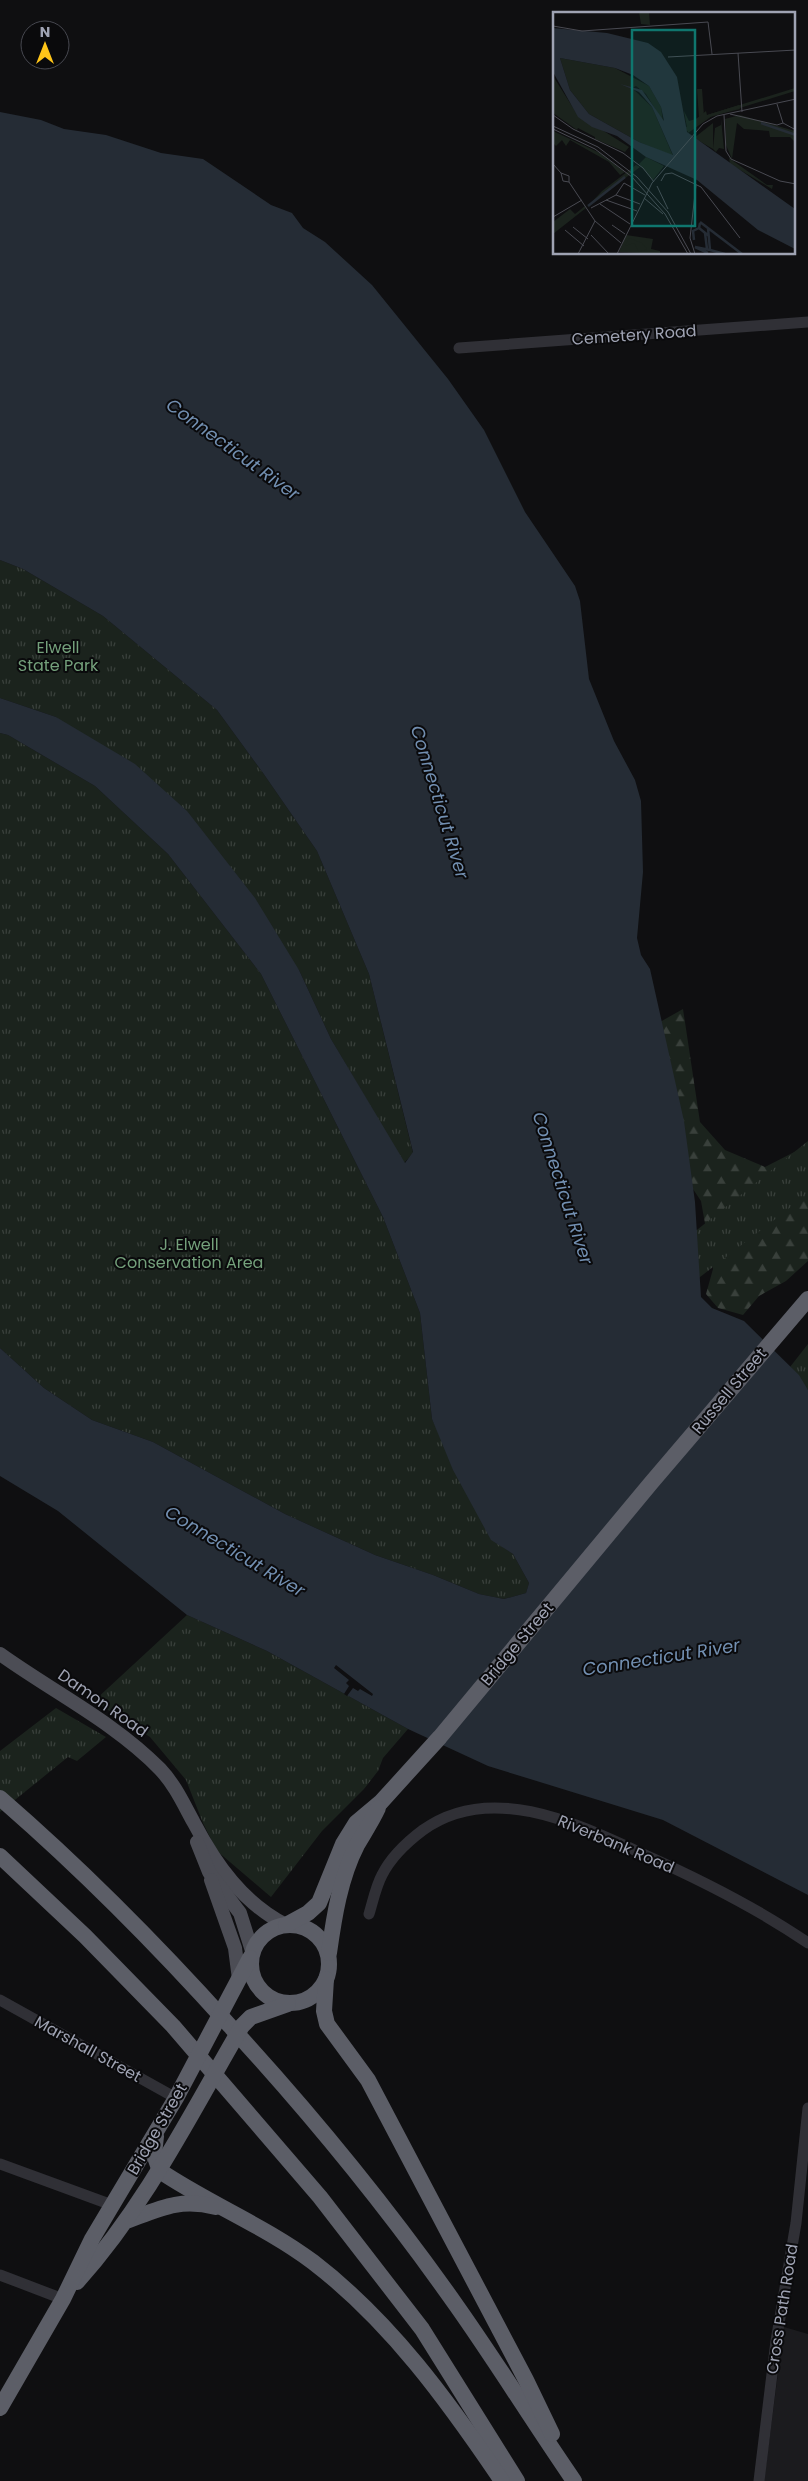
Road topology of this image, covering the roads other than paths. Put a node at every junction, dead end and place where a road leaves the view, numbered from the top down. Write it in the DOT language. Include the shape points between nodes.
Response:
graph roads {
  1 [pos="808,322"];
  2 [pos="459,348"];
  3 [pos="808,1299"];
  4 [pos="650,1484"];
  5 [pos="0,1654"];
  6 [pos="0,1798"];
  7 [pos="381,1802"];
  8 [pos="190,1817"];
  9 [pos="0,1856"];
  10 [pos="209,1872"];
  11 [pos="369,1914"];
  12 [pos="286,1925"];
  13 [pos="808,1943"];
  14 [pos="328,1953"];
  15 [pos="251,1954"];
  16 [pos="239,1979"];
  17 [pos="326,1979"];
  18 [pos="1,2002"];
  19 [pos="288,2004"];
  20 [pos="176,2098"];
  21 [pos="808,2108"];
  22 [pos="158,2129"];
  23 [pos="0,2164"];
  24 [pos="160,2171"];
  25 [pos="112,2205"];
  26 [pos="228,2210"];
  27 [pos="126,2221"];
  28 [pos="0,2275"];
  29 [pos="63,2299"];
  30 [pos="0,2408"];
  31 [pos="502,2481"];
  32 [pos="517,2481"];
  33 [pos="574,2481"];
  34 [pos="759,2481"];
  1 -- 2 [label="street, Cemetery Road"];
  3 -- 4 [label="highway, Russell Street"];
  4 -- 7 [label="highway, Bridge Street" via="440,1737"];
  5 -- 8 [label="main road, Damon Road" via="144,1753 175,1786"];
  6 -- 33 [label="highway" via="108,1898 194,1986 354,2170 456,2304"];
  7 -- 12 [label="highway, Bridge Street" via="356,1823 347,1836 319,1902 308,1914"];
  7 -- 14 [label="highway, Bridge Street" via="347,1870"];
  8 -- 10 [label="main road, Damon Road" via="199,1851"];
  8 -- 12 [label="main road, Damon Road" via="208,1849 244,1895 266,1915"];
  9 -- 32 [label="highway" via="85,1936 173,2026 336,2216 438,2352"];
  10 -- 15 [label="main road, Damon Road" via="240,1913"];
  10 -- 16 [label="main road, Damon Road" via="235,1948"];
  11 -- 13 [label="street, Riverbank Road" via="381,1876 415,1836 455,1814 501,1808 534,1812 605,1837 726,1894"];
  12 -- 14 [label="highway" via="298,1926 313,1934"];
  12 -- 15 [label="highway" via="271,1930"];
  14 -- 17 [label="highway"];
  15 -- 16 [label="highway, Bridge Street"];
  15 -- 19 [label="highway" via="254,1977 260,1988 273,2000"];
  16 -- 20 [label="highway, Bridge Street"];
  17 -- 19 [label="highway" via="315,1995 305,2001"];
  17 -- 33 [label="highway" via="324,2011 327,2024 372,2088 526,2380"];
  18 -- 20 [label="street, Marshall Street"];
  19 -- 24 [label="highway, Bridge Street" via="251,2017 242,2026"];
  20 -- 22 [label="highway, Bridge Street"];
  21 -- 34 [label="street, Cross Path Road" via="796,2223 775,2348"];
  22 -- 24 [label="highway" via="154,2154"];
  22 -- 25 [label="highway, Bridge Street"];
  23 -- 25 [label="street"];
  24 -- 26 [label="highway"];
  24 -- 27 [label="highway, Bridge Street"];
  25 -- 29 [label="highway, Bridge Street"];
  26 -- 27 [label="highway" via="176,2203"];
  26 -- 31 [label="highway" via="313,2262 367,2310 438,2389"];
  27 -- 29 [label="highway, Bridge Street" via="108,2248"];
  28 -- 29 [label="street"];
  29 -- 30 [label="highway, Bridge Street"];
}
